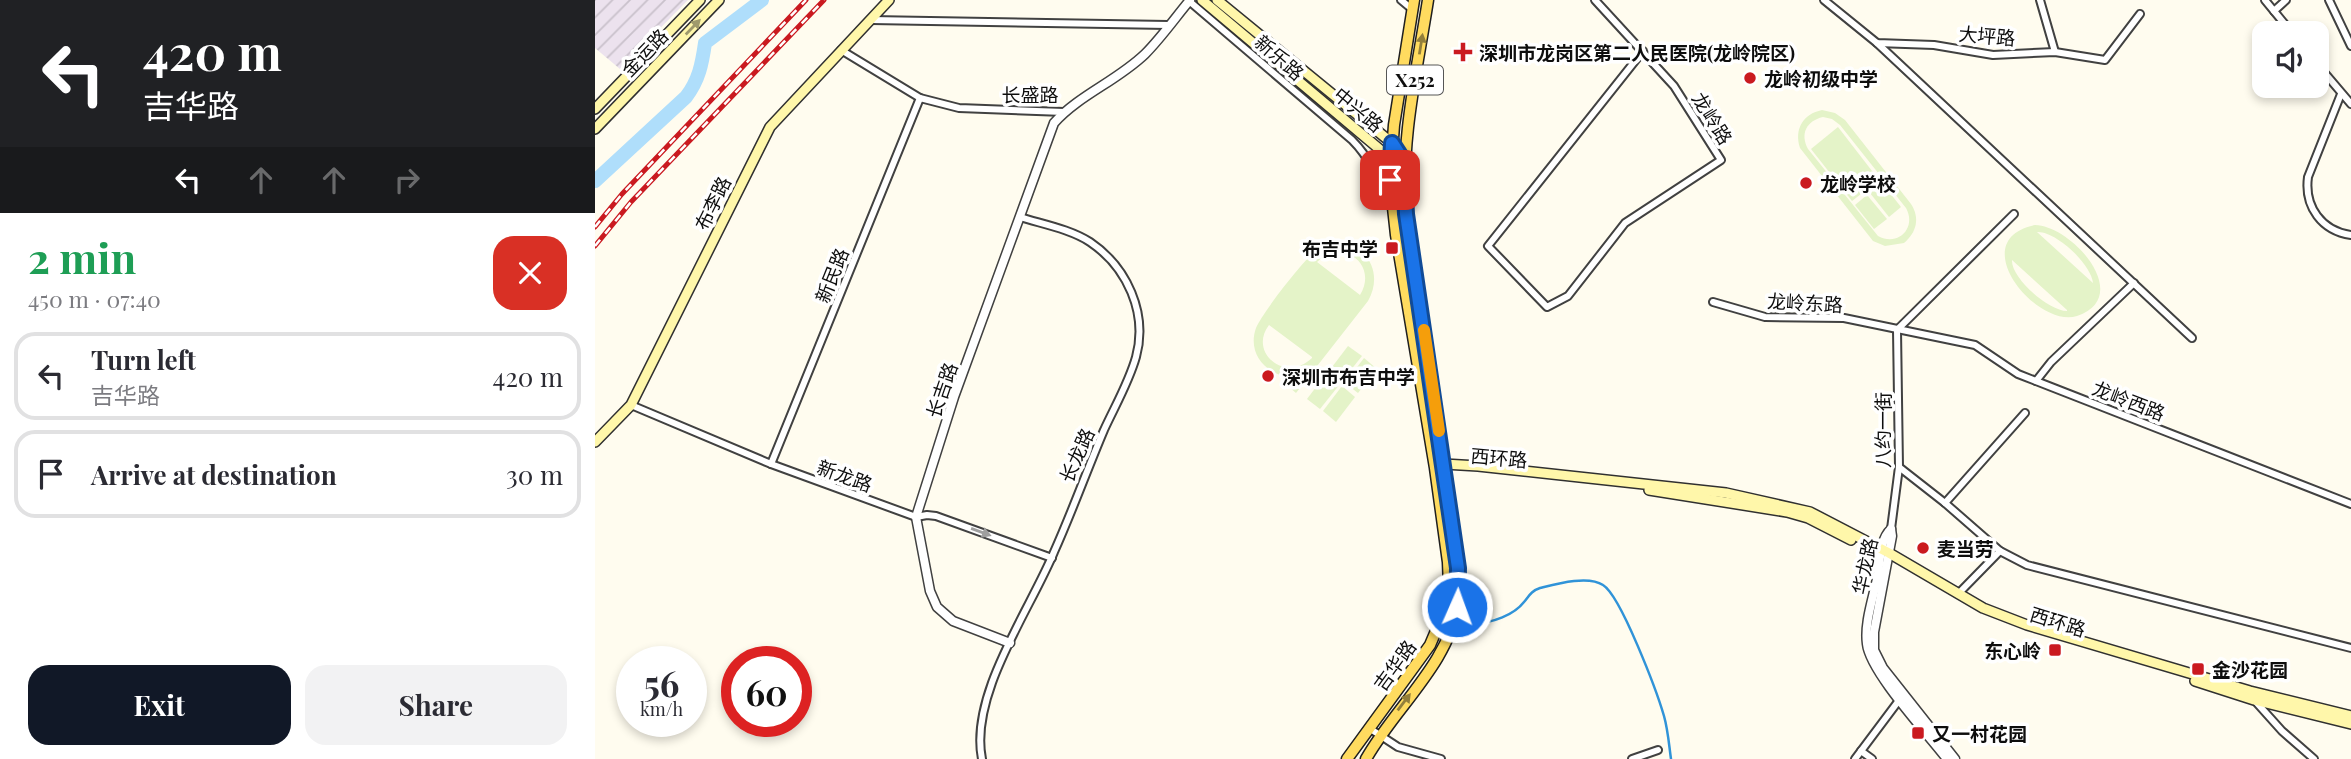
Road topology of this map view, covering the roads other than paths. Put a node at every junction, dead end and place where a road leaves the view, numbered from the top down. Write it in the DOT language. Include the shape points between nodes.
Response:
graph roads {
  1 [pos="700,0"];
  2 [pos="719,0"];
  3 [pos="889,0"];
  4 [pos="1190,0"];
  5 [pos="1202,0"];
  6 [pos="1217,0"];
  7 [pos="1401,0"];
  8 [pos="1428,0"];
  9 [pos="1595,0"];
  10 [pos="1824,0"];
  11 [pos="2040,0"];
  12 [pos="2265,0"];
  13 [pos="2287,0"];
  14 [pos="2329,0"];
  15 [pos="1413,5"];
  16 [pos="2274,11"];
  17 [pos="2140,14"];
  18 [pos="871,20"];
  19 [pos="2282,21"];
  20 [pos="1168,25"];
  21 [pos="1877,43"];
  22 [pos="2351,46"];
  23 [pos="841,50"];
  24 [pos="1643,51"];
  25 [pos="2055,52"];
  26 [pos="2329,79"];
  27 [pos="2341,94"];
  28 [pos="920,98"];
  29 [pos="2351,104"];
  30 [pos="595,109"];
  31 [pos="1342,110"];
  32 [pos="1065,112"];
  33 [pos="595,129"];
  34 [pos="1392,143"];
  35 [pos="1390,158"];
  36 [pos="1403,160"];
  37 [pos="1392,202"];
  38 [pos="2014,214"];
  39 [pos="1020,217"];
  40 [pos="2351,235"];
  41 [pos="2134,284"];
  42 [pos="1713,302"];
  43 [pos="1897,330"];
  44 [pos="2192,338"];
  45 [pos="2036,381"];
  46 [pos="631,405"];
  47 [pos="2025,414"];
  48 [pos="598,439"];
  49 [pos="595,452"];
  50 [pos="771,464"];
  51 [pos="1899,467"];
  52 [pos="1442,468"];
  53 [pos="1945,503"];
  54 [pos="2351,504"];
  55 [pos="916,517"];
  56 [pos="1891,529"];
  57 [pos="2000,551"];
  58 [pos="1885,554"];
  59 [pos="1052,558"];
  60 [pos="1958,594"];
  61 [pos="1010,643"];
  62 [pos="2351,648"];
  63 [pos="2252,695"];
  64 [pos="1900,699"];
  65 [pos="2351,716"];
  66 [pos="2351,724"];
  67 [pos="1369,728"];
  68 [pos="1379,736"];
  69 [pos="1658,750"];
  70 [pos="1861,751"];
  71 [pos="982,759"];
  72 [pos="1347,759"];
  73 [pos="1366,759"];
  74 [pos="1441,759"];
  75 [pos="1632,759"];
  76 [pos="1855,759"];
  77 [pos="1872,759"];
  78 [pos="1947,759"];
  79 [pos="1955,759"];
  80 [pos="2314,759"];
  1 -- 30 [label="main road, 金运路"];
  33 -- 2 [label="main road, 金运路, one-way"];
  3 -- 18 [label="main road, 布李路"];
  4 -- 20 [label="street, 长盛路"];
  4 -- 37 [label="street, 新乐路" via="1352,139 1374,171 1383,202"];
  5 -- 31 [label="main road, 中兴路"];
  6 -- 31 [label="main road, 中兴路"];
  7 -- 15 [label="street"];
  36 -- 8 [label="main road, 吉华路 / X252, one-way"];
  9 -- 24 [label="street, 龙岭路"];
  10 -- 21 [label="street"];
  11 -- 25 [label="street"];
  12 -- 16 [label="street"];
  13 -- 16 [label="street"];
  14 -- 22 [label="street"];
  15 -- 34 [label="main road, 吉华路 / X252"];
  16 -- 19 [label="street"];
  17 -- 25 [label="street, 大坪路" via="2105,60"];
  18 -- 20 [label="street"];
  18 -- 23 [label="main road, 布李路"];
  20 -- 32 [label="street, 长盛路" via="1144,54"];
  21 -- 25 [label="street, 大坪路" via="1934,45 1993,55"];
  21 -- 41 [label="street"];
  23 -- 28 [label="street, 长盛路"];
  23 -- 46 [label="main road, 布李路" via="770,127"];
  24 -- 24 [label="street, 龙岭路" via="1488,246 1547,307 1568,296 1625,223 1721,160 1674,86"];
  26 -- 27 [label="street"];
  27 -- 29 [label="street"];
  27 -- 40 [label="street" via="2308,177 2307,191 2322,222"];
  28 -- 32 [label="street, 长盛路" via="959,108"];
  28 -- 50 [label="street, 新民路"];
  31 -- 34 [label="main road, 中兴路"];
  31 -- 35 [label="main road, 中兴路"];
  32 -- 39 [label="street, 长吉路" via="1054,123"];
  34 -- 35 [label="main road, 吉华路 / X252"];
  34 -- 36 [label="main road, 中兴路"];
  35 -- 36 [label="main road, 中兴路"];
  35 -- 37 [label="main road, 吉华路 / X252"];
  36 -- 52 [label="main road, 吉华路 / X252" via="1406,214"];
  37 -- 52 [label="main road, 吉华路 / X252"];
  38 -- 43 [label="street"];
  39 -- 55 [label="street, 长吉路"];
  39 -- 59 [label="street, 长龙路" via="1089,242 1114,262 1137,304 1140,331 1136,358"];
  41 -- 44 [label="street"];
  41 -- 45 [label="street"];
  42 -- 43 [label="street, 龙岭东路" via="1765,317 1844,318"];
  43 -- 45 [label="street, 龙岭西路" via="1975,345"];
  43 -- 51 [label="street, 八约一街"];
  45 -- 54 [label="street, 龙岭西路"];
  46 -- 48 [label="main road, 布李路"];
  46 -- 50 [label="street, 新龙路"];
  47 -- 53 [label="street"];
  48 -- 49 [label="street"];
  50 -- 55 [label="street, 新龙路"];
  51 -- 53 [label="street"];
  51 -- 56 [label="street, 八约一街"];
  52 -- 58 [label="main road, 西环路" via="1631,488 1787,512"];
  52 -- 67 [label="main road, 吉华路 / X252" via="1449,587 1444,612 1430,645"];
  68 -- 52 [label="main road, 吉华路 / X252, one-way" via="1435,661 1457,607 1458,568"];
  53 -- 57 [label="street"];
  55 -- 59 [label="street, 新龙路, one-way" via="936,516"];
  55 -- 61 [label="street, 长吉路" via="937,607 953,621"];
  56 -- 58 [label="street, 华龙路" via="1885,534"];
  57 -- 60 [label="street"];
  57 -- 62 [label="street" via="2027,565"];
  58 -- 60 [label="main road, 西环路"];
  58 -- 63 [label="main road, 西环路" via="1928,584 1991,617"];
  58 -- 64 [label="street, 华龙路" via="1867,645 1878,672"];
  58 -- 79 [label="street, 华龙路" via="1874,650 1883,668"];
  59 -- 61 [label="street, 长龙路"];
  60 -- 63 [label="main road, 西环路" via="2027,625"];
  61 -- 71 [label="street, 长龙路" via="982,716"];
  63 -- 65 [label="main road, 西环路"];
  63 -- 66 [label="main road, 西环路"];
  63 -- 80 [label="street" via="2282,732"];
  64 -- 70 [label="street"];
  64 -- 78 [label="street, 华龙路"];
  67 -- 68 [label="street"];
  67 -- 72 [label="main road, 吉华路 / X252"];
  68 -- 73 [label="main road, 吉华路 / X252"];
  68 -- 74 [label="street" via="1398,747"];
  69 -- 75 [label="street"];
  70 -- 76 [label="street"];
  70 -- 77 [label="street"];
}
